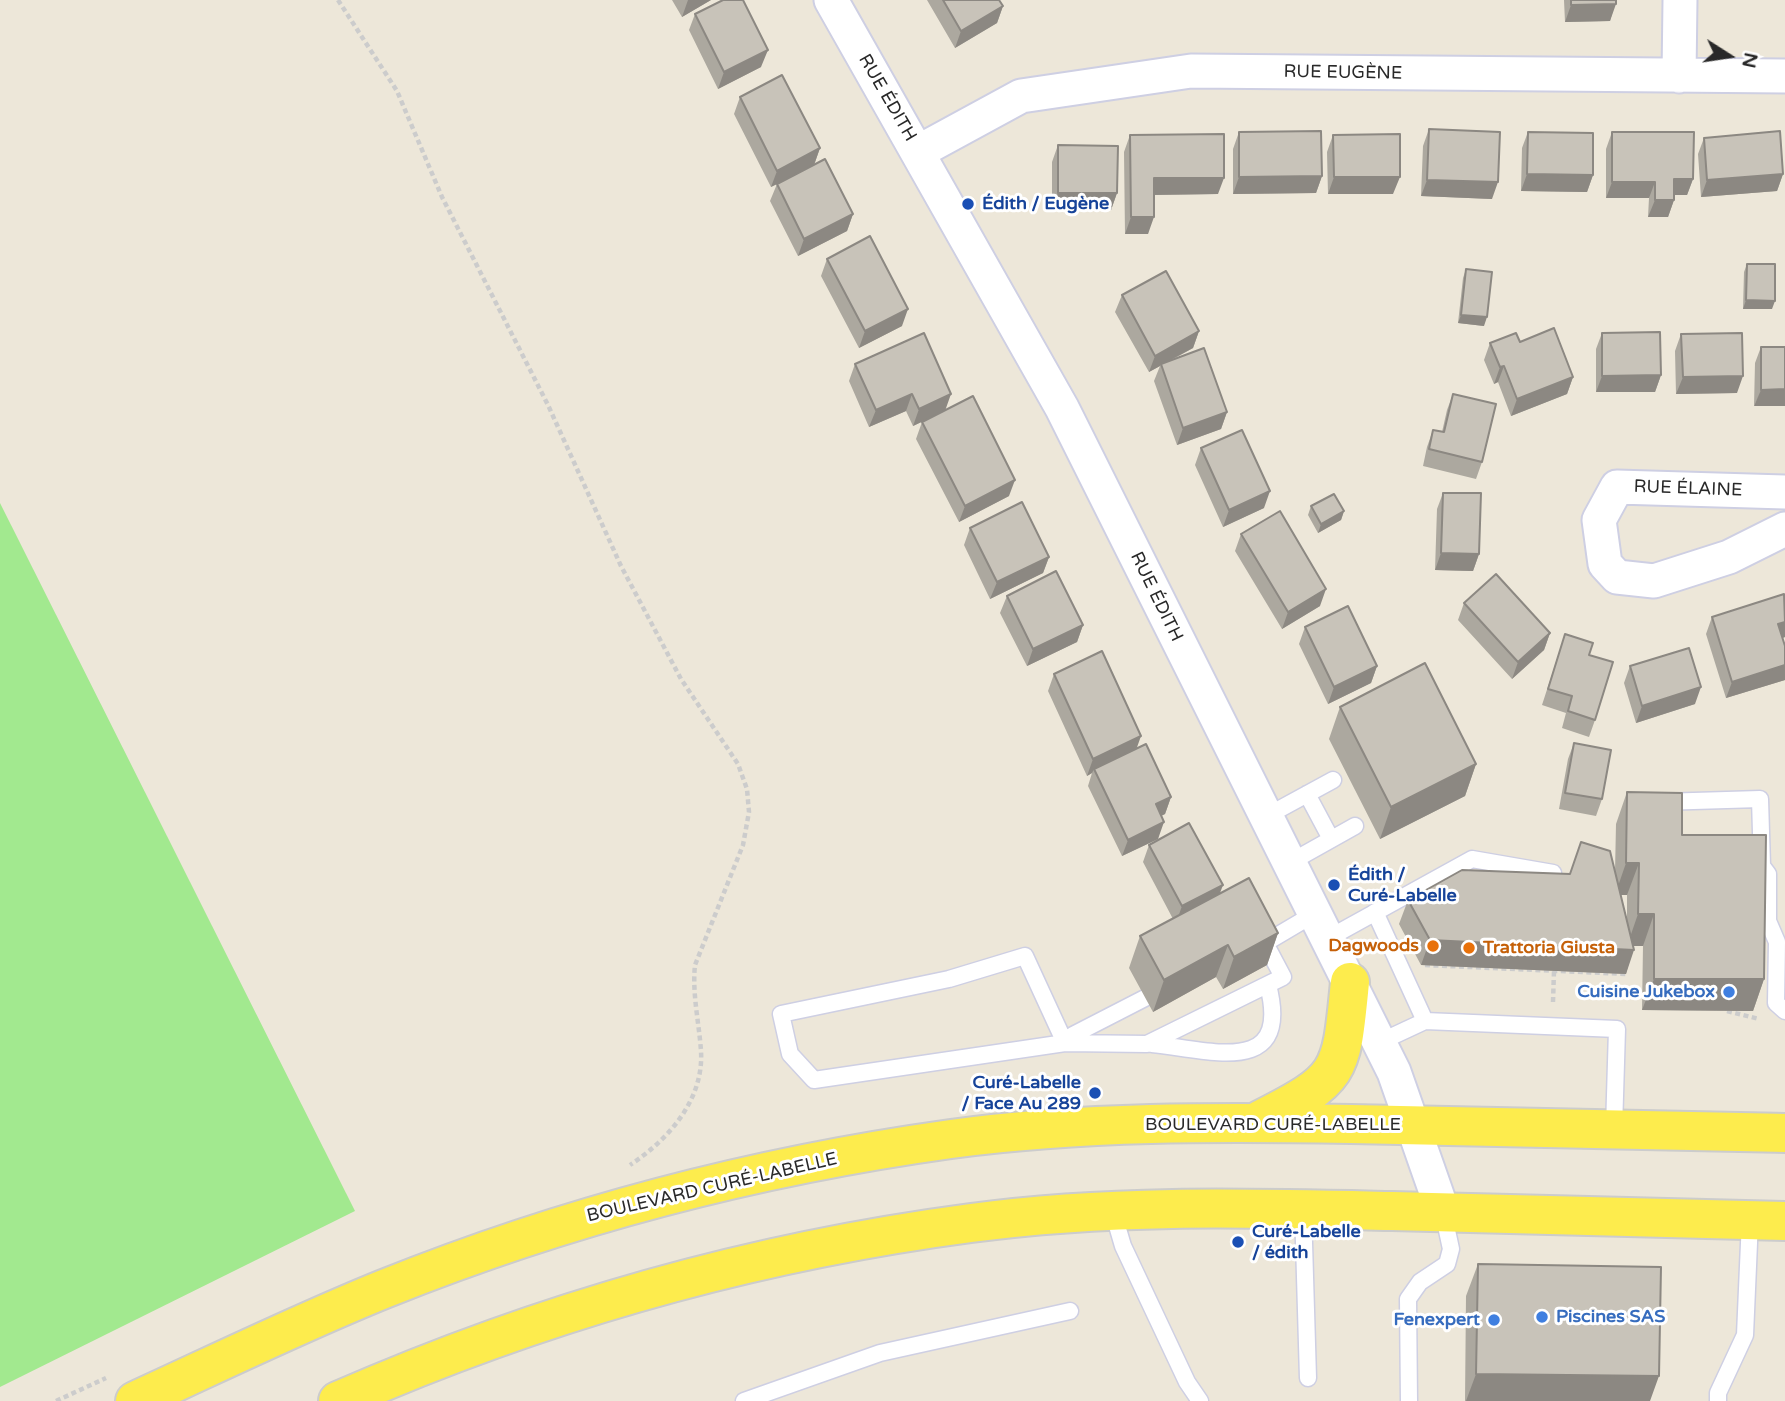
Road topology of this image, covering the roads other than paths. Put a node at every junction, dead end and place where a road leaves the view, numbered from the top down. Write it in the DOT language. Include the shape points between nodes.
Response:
graph roads {
  1 [pos="831,0"];
  2 [pos="1680,0"];
  3 [pos="1679,76"];
  4 [pos="1785,76"];
  5 [pos="918,152"];
  6 [pos="1785,492"];
  7 [pos="1785,529"];
  8 [pos="1333,780"];
  9 [pos="1307,794"];
  10 [pos="1638,803"];
  11 [pos="1265,817"];
  12 [pos="1355,826"];
  13 [pos="1331,839"];
  14 [pos="1289,863"];
  15 [pos="1553,873"];
  16 [pos="1376,912"];
  17 [pos="1785,921"];
  18 [pos="1768,922"];
  19 [pos="1321,926"];
  20 [pos="1350,982"];
  21 [pos="1268,985"];
  22 [pos="1145,998"];
  23 [pos="1785,1011"];
  24 [pos="1425,1021"];
  25 [pos="1380,1042"];
  26 [pos="1065,1043"];
  27 [pos="1147,1044"];
  28 [pos="1255,1123"];
  29 [pos="1414,1125"];
  30 [pos="1614,1129"];
  31 [pos="1785,1133"];
  32 [pos="1303,1209"];
  33 [pos="1113,1212"];
  34 [pos="1443,1212"];
  35 [pos="1768,1221"];
  36 [pos="1070,1311"];
  37 [pos="1308,1378"];
  38 [pos="135,1401"];
  39 [pos="338,1401"];
  40 [pos="744,1401"];
  41 [pos="1200,1401"];
  42 [pos="1409,1401"];
  43 [pos="1717,1401"];
  1 -- 5 [label="street, RUE ÉDITH"];
  2 -- 3 [label="street"];
  3 -- 4 [label="street, RUE EUGÈNE"];
  3 -- 5 [label="street, RUE EUGÈNE" via="1191,71 1021,96"];
  5 -- 11 [label="street, RUE ÉDITH" via="1062,408"];
  6 -- 7 [label="street, RUE ÉLAINE" via="1617,487 1599,520 1605,564 1611,571 1617,577 1654,581 1729,557"];
  8 -- 9 [label="lane"];
  9 -- 11 [label="lane"];
  9 -- 13 [label="lane"];
  10 -- 18 [label="lane" via="1760,799"];
  11 -- 14 [label="street, RUE ÉDITH"];
  12 -- 13 [label="lane"];
  13 -- 14 [label="lane"];
  14 -- 19 [label="street, RUE ÉDITH"];
  15 -- 16 [label="lane" via="1472,859"];
  16 -- 19 [label="lane"];
  16 -- 24 [label="lane"];
  17 -- 18 [label="lane"];
  18 -- 23 [label="lane" via="1777,942 1776,1003"];
  19 -- 20 [label="street, RUE ÉDITH"];
  19 -- 21 [label="lane" via="1265,943 1283,977"];
  20 -- 25 [label="street, RUE ÉDITH"];
  20 -- 28 [label="main road" via="1343,1046 1332,1072 1313,1092"];
  21 -- 27 [label="lane"];
  21 -- 27 [label="lane" via="1275,1019 1268,1040 1259,1047 1230,1052"];
  22 -- 26 [label="lane"];
  24 -- 25 [label="lane"];
  24 -- 30 [label="lane" via="1617,1028"];
  25 -- 29 [label="street, RUE ÉDITH"];
  26 -- 26 [label="lane" via="1025,956 949,979 780,1014 790,1054 814,1080"];
  26 -- 27 [label="lane"];
  28 -- 29 [label="main road, BOULEVARD CURÉ-LABELLE"];
  28 -- 38 [label="main road, BOULEVARD CURÉ-LABELLE" via="1114,1125 955,1139 741,1177 574,1222 449,1265 332,1311"];
  29 -- 30 [label="main road, BOULEVARD CURÉ-LABELLE"];
  29 -- 34 [label="street, RUE ÉDITH"];
  30 -- 31 [label="main road, BOULEVARD CURÉ-LABELLE"];
  32 -- 33 [label="main road"];
  32 -- 34 [label="main road"];
  32 -- 37 [label="lane"];
  33 -- 39 [label="main road" via="971,1223 727,1268 525,1326"];
  33 -- 41 [label="lane" via="1123,1245"];
  34 -- 35 [label="main road"];
  34 -- 42 [label="lane" via="1451,1249 1447,1264 1420,1282 1408,1299"];
  35 -- 43 [label="lane" via="1745,1335"];
  36 -- 40 [label="lane" via="880,1353"];
}
